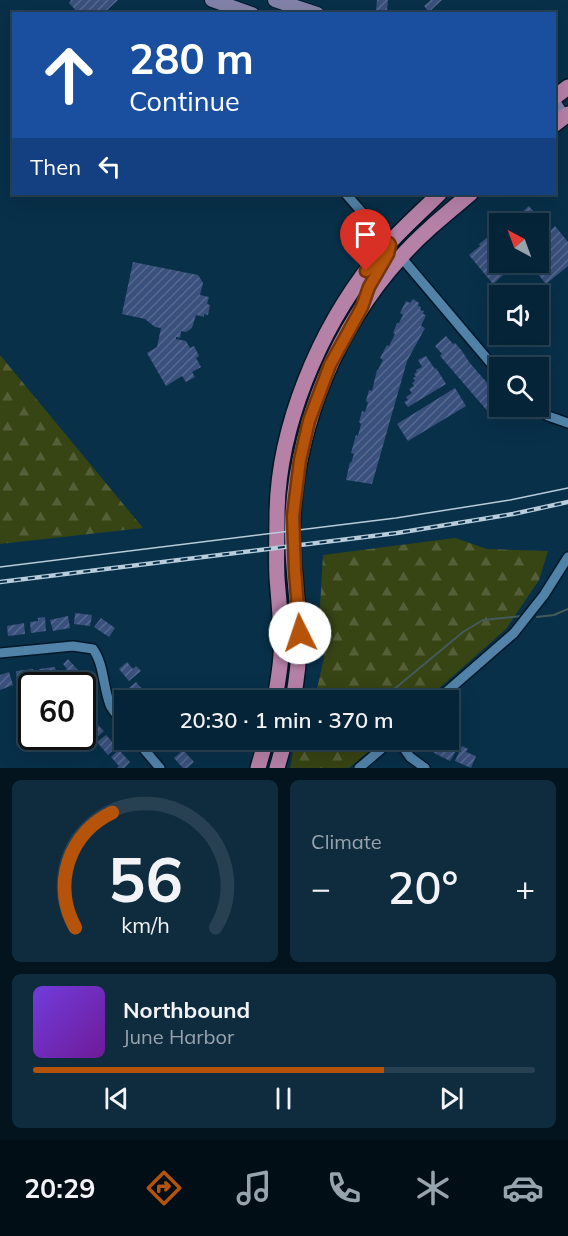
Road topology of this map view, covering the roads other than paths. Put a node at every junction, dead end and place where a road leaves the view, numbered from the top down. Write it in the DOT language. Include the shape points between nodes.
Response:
graph roads {
  1 [pos="275,0"];
  2 [pos="220,6"];
  3 [pos="295,7"];
  4 [pos="244,12"];
  5 [pos="311,12"];
  6 [pos="568,87"];
  7 [pos="556,96"];
  8 [pos="347,195"];
  9 [pos="439,195"];
  10 [pos="439,195"];
  11 [pos="469,195"];
  12 [pos="389,243"];
  13 [pos="401,257"];
  14 [pos="362,307"];
  15 [pos="489,361"];
  16 [pos="549,416"];
  17 [pos="568,423"];
  18 [pos="568,557"];
  19 [pos="0,653"];
  20 [pos="276,690"];
  21 [pos="295,690"];
  22 [pos="448,690"];
  23 [pos="114,710"];
  24 [pos="145,750"];
  25 [pos="263,750"];
  26 [pos="282,750"];
  27 [pos="380,750"];
  28 [pos="405,750"];
  29 [pos="160,768"];
  30 [pos="258,768"];
  31 [pos="277,768"];
  32 [pos="359,768"];
  33 [pos="425,768"];
  1 -- 3 [label="main road"];
  2 -- 4 [label="main road"];
  3 -- 5 [label="main road"];
  6 -- 7 [label="main road"];
  8 -- 12 [label="street"];
  9 -- 12 [label="main road"];
  10 -- 13 [label="main road" via="430,212 401,243"];
  11 -- 13 [label="main road"];
  12 -- 14 [label="main road" via="388,254"];
  12 -- 20 [label="main road" via="358,281 331,326 293,417 277,498 281,654"];
  13 -- 14 [label="main road"];
  13 -- 15 [label="street"];
  14 -- 21 [label="main road" via="330,365 309,421 300,460 293,516 300,633"];
  16 -- 17 [label="street"];
  18 -- 22 [label="street" via="514,633"];
  19 -- 23 [label="street" via="73,646 93,649"];
  24 -- 29 [label="street"];
  25 -- 30 [label="main road"];
  26 -- 31 [label="main road"];
  27 -- 32 [label="street"];
  28 -- 33 [label="street"];
}
